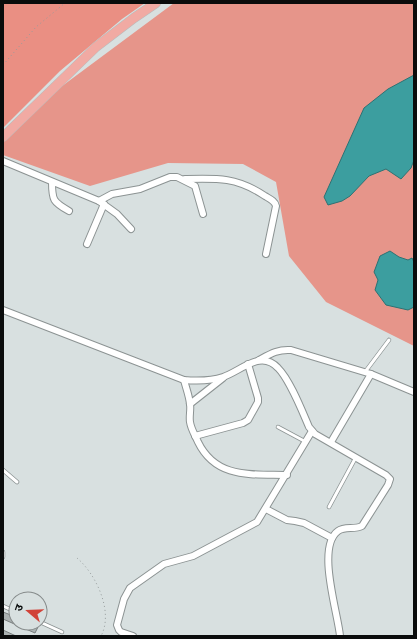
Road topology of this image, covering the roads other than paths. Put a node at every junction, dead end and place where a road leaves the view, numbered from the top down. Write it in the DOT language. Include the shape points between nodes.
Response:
graph roads {
  1 [pos="156,3"];
  2 [pos="3,137"];
  3 [pos="3,161"];
  4 [pos="182,179"];
  5 [pos="52,182"];
  6 [pos="101,202"];
  7 [pos="69,211"];
  8 [pos="203,214"];
  9 [pos="131,229"];
  10 [pos="87,244"];
  11 [pos="266,254"];
  12 [pos="3,310"];
  13 [pos="389,340"];
  14 [pos="257,361"];
  15 [pos="248,364"];
  16 [pos="368,373"];
  17 [pos="224,377"];
  18 [pos="184,380"];
  19 [pos="414,392"];
  20 [pos="190,404"];
  21 [pos="278,427"];
  22 [pos="312,431"];
  23 [pos="195,436"];
  24 [pos="306,442"];
  25 [pos="330,442"];
  26 [pos="356,457"];
  27 [pos="3,470"];
  28 [pos="287,475"];
  29 [pos="17,482"];
  30 [pos="330,506"];
  31 [pos="266,509"];
  32 [pos="332,538"];
  33 [pos="3,552"];
  34 [pos="3,557"];
  35 [pos="48,626"];
  36 [pos="62,632"];
  37 [pos="133,636"];
  38 [pos="340,636"];
  1 -- 2 [label="main road" via="96,47"];
  3 -- 5 [label="street"];
  4 -- 6 [label="street" via="170,177 140,189 112,194"];
  4 -- 8 [label="street" via="196,186"];
  4 -- 11 [label="street" via="215,178 234,182 256,190 274,201 276,206"];
  5 -- 6 [label="street"];
  5 -- 7 [label="street" via="55,202"];
  6 -- 9 [label="street"];
  6 -- 10 [label="street"];
  12 -- 18 [label="street"];
  13 -- 16 [label="lane"];
  14 -- 15 [label="street"];
  14 -- 16 [label="street" via="275,351 285,349"];
  14 -- 22 [label="street" via="269,361 280,370"];
  15 -- 17 [label="street"];
  15 -- 23 [label="street" via="258,398 248,420"];
  16 -- 19 [label="street"];
  16 -- 25 [label="street"];
  17 -- 18 [label="street"];
  17 -- 20 [label="street"];
  18 -- 20 [label="street"];
  20 -- 23 [label="street" via="190,420"];
  21 -- 24 [label="lane"];
  22 -- 24 [label="street"];
  22 -- 25 [label="street"];
  23 -- 28 [label="street" via="207,456 222,468 243,473"];
  24 -- 28 [label="street"];
  25 -- 26 [label="street"];
  26 -- 30 [label="lane"];
  26 -- 32 [label="street" via="389,477 390,481 362,526 346,527"];
  27 -- 29 [label="lane"];
  28 -- 31 [label="street"];
  31 -- 32 [label="street" via="287,520 304,523"];
  31 -- 37 [label="street" via="260,519 253,524 193,556 164,564 134,584 124,599 117,626 121,632"];
  32 -- 38 [label="street" via="329,550 329,575"];
  33 -- 34 [label="lane"];
  35 -- 36 [label="lane"];
}
